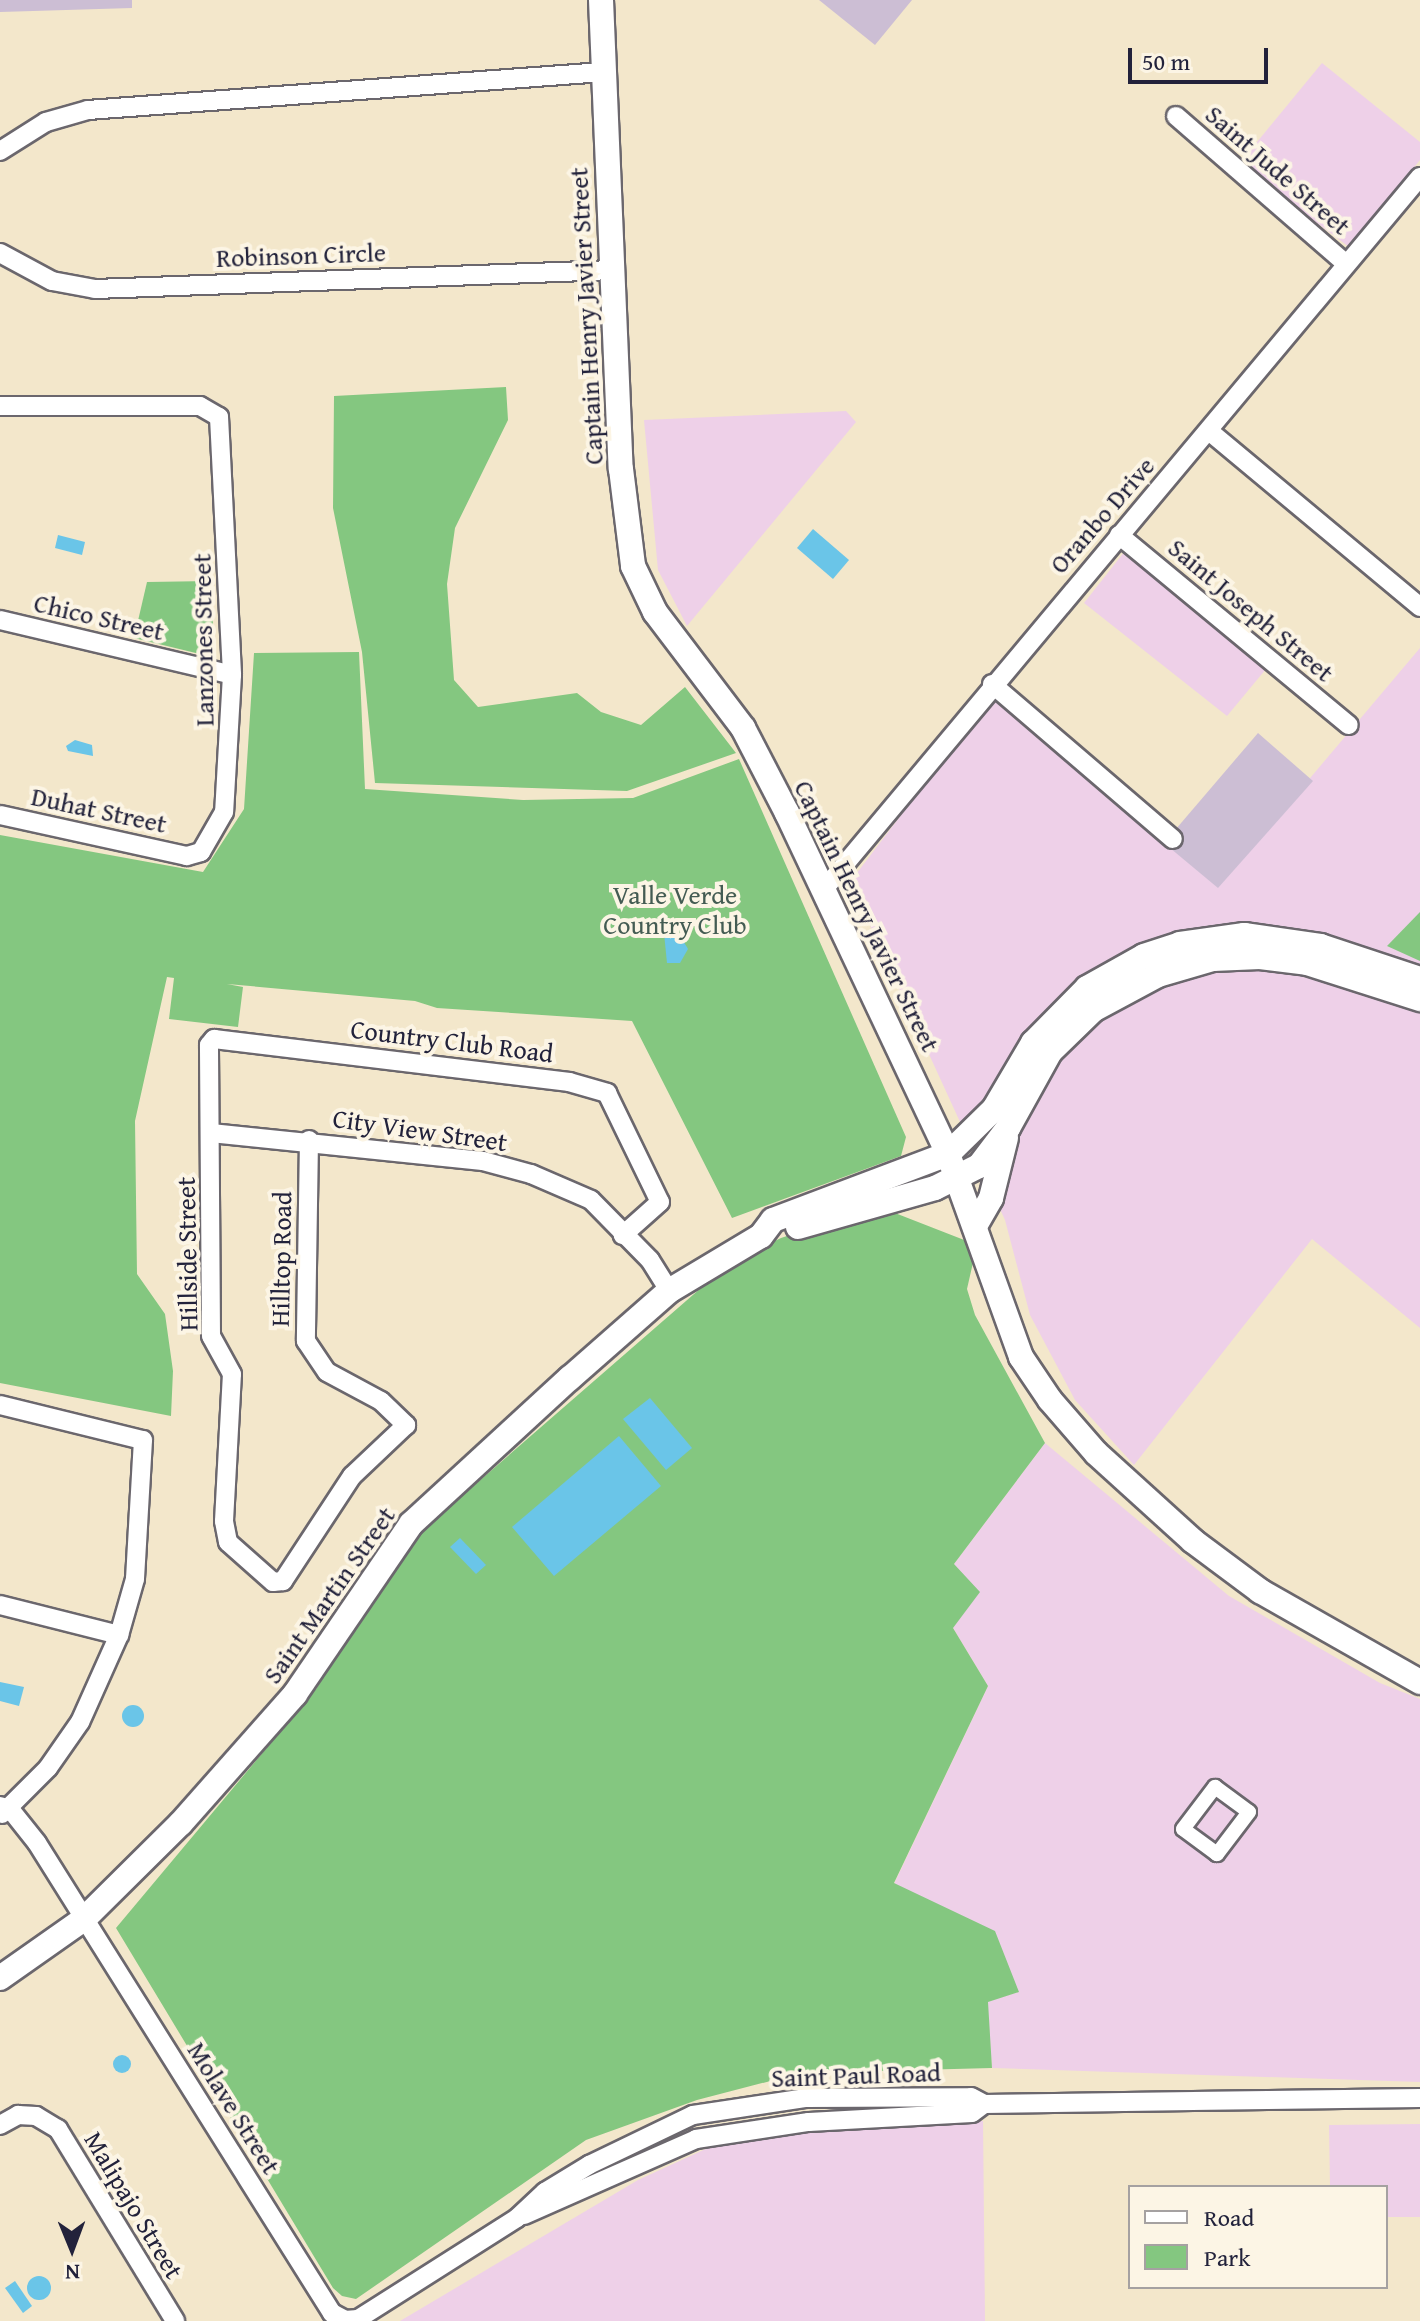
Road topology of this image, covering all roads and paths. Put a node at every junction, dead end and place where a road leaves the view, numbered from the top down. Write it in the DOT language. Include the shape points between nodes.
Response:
graph roads {
  1 [pos="601,0"];
  2 [pos="603,72"];
  3 [pos="1176,116"];
  4 [pos="0,151"];
  5 [pos="1420,177"];
  6 [pos="0,253"];
  7 [pos="1346,264"];
  8 [pos="613,270"];
  9 [pos="0,406"];
  10 [pos="1209,431"];
  11 [pos="1119,535"];
  12 [pos="1420,607"];
  13 [pos="0,620"];
  14 [pos="232,675"];
  15 [pos="992,684"];
  16 [pos="1349,725"];
  17 [pos="0,815"];
  18 [pos="1173,839"];
  19 [pos="187,856"];
  20 [pos="825,888"];
  21 [pos="1420,979"];
  22 [pos="1420,999"];
  23 [pos="1008,1128"];
  24 [pos="211,1133"];
  25 [pos="309,1140"];
  26 [pos="948,1154"];
  27 [pos="958,1180"];
  28 [pos="975,1226"];
  29 [pos="623,1235"];
  30 [pos="761,1236"];
  31 [pos="669,1291"];
  32 [pos="0,1405"];
  33 [pos="406,1425"];
  34 [pos="0,1605"];
  35 [pos="119,1635"];
  36 [pos="1420,1682"];
  37 [pos="3,1810"];
  38 [pos="1249,1812"];
  39 [pos="84,1919"];
  40 [pos="0,1978"];
  41 [pos="1420,2098"];
  42 [pos="0,2125"];
  43 [pos="345,2320"];
  44 [pos="175,2321"];
  1 -- 2 [label="street, Captain Henry Javier Street"];
  2 -- 4 [label="street" via="88,110 46,122"];
  2 -- 8 [label="street, Captain Henry Javier Street"];
  3 -- 7 [label="street, Saint Jude Street"];
  5 -- 7 [label="street, Oranbo Drive"];
  6 -- 8 [label="street, Robinson Circle" via="52,281 95,289"];
  7 -- 10 [label="street, Oranbo Drive"];
  8 -- 20 [label="street, Captain Henry Javier Street" via="621,469 633,566 655,612 743,728"];
  9 -- 14 [label="street, Lanzones Street" via="211,410 223,431"];
  10 -- 11 [label="street, Oranbo Drive"];
  10 -- 12 [label="street"];
  11 -- 15 [label="street, Oranbo Drive"];
  11 -- 16 [label="street, Saint Joseph Street"];
  13 -- 14 [label="street, Chico Street"];
  14 -- 19 [label="street, Lanzones Street" via="224,812 201,852"];
  15 -- 18 [label="street"];
  15 -- 20 [label="street, Oranbo Drive"];
  17 -- 19 [label="street, Duhat Street"];
  20 -- 26 [label="street, Captain Henry Javier Street"];
  21 -- 26 [label="street" via="1320,946 1270,936 1219,936 1144,956 1087,988 1033,1043 994,1109"];
  22 -- 23 [label="street" via="1307,963 1260,957 1213,959 1158,975 1093,1010 1050,1052"];
  23 -- 27 [label="street" via="979,1166"];
  23 -- 28 [label="street" via="991,1198"];
  24 -- 25 [label="street, City View Street"];
  24 -- 29 [label="street, Country Club Road" via="209,1045 214,1039 569,1082 607,1093 658,1196 659,1208"];
  24 -- 33 [label="street, Hillside Street" via="211,1336 232,1374 228,1542 278,1583 352,1476"];
  25 -- 29 [label="street, City View Street" via="483,1161 531,1174 591,1200"];
  25 -- 33 [label="street, Hilltop Road" via="306,1341 327,1372 381,1401"];
  26 -- 27 [label="street, Captain Henry Javier Street"];
  26 -- 30 [label="street, Saint Martin Street" via="773,1220"];
  27 -- 28 [label="street, Captain Henry Javier Street"];
  27 -- 30 [label="street, Saint Martin Street"];
  28 -- 36 [label="street, Captain Henry Javier Street" via="1021,1357 1096,1453 1193,1541 1260,1591"];
  29 -- 31 [label="street, City View Street" via="650,1260"];
  30 -- 31 [label="street, Saint Martin Street"];
  31 -- 39 [label="street, Saint Martin Street" via="411,1524 295,1694 181,1823"];
  32 -- 35 [label="street" via="143,1440 135,1579"];
  34 -- 35 [label="street"];
  35 -- 37 [label="street" via="80,1722 48,1768"];
  37 -- 39 [label="street, Molave Street"];
  38 -- 38 [label="street" via="1217,1854 1183,1829 1215,1787"];
  39 -- 40 [label="street, Saint Martin Street"];
  39 -- 43 [label="street, Molave Street" via="332,2313"];
  41 -- 43 [label="street, Saint Paul Road" via="984,2104 971,2097 805,2098 693,2115 589,2165 545,2192 517,2218 358,2319"];
  42 -- 44 [label="street, Malipajo Street" via="18,2115 36,2116 58,2129"];
}
